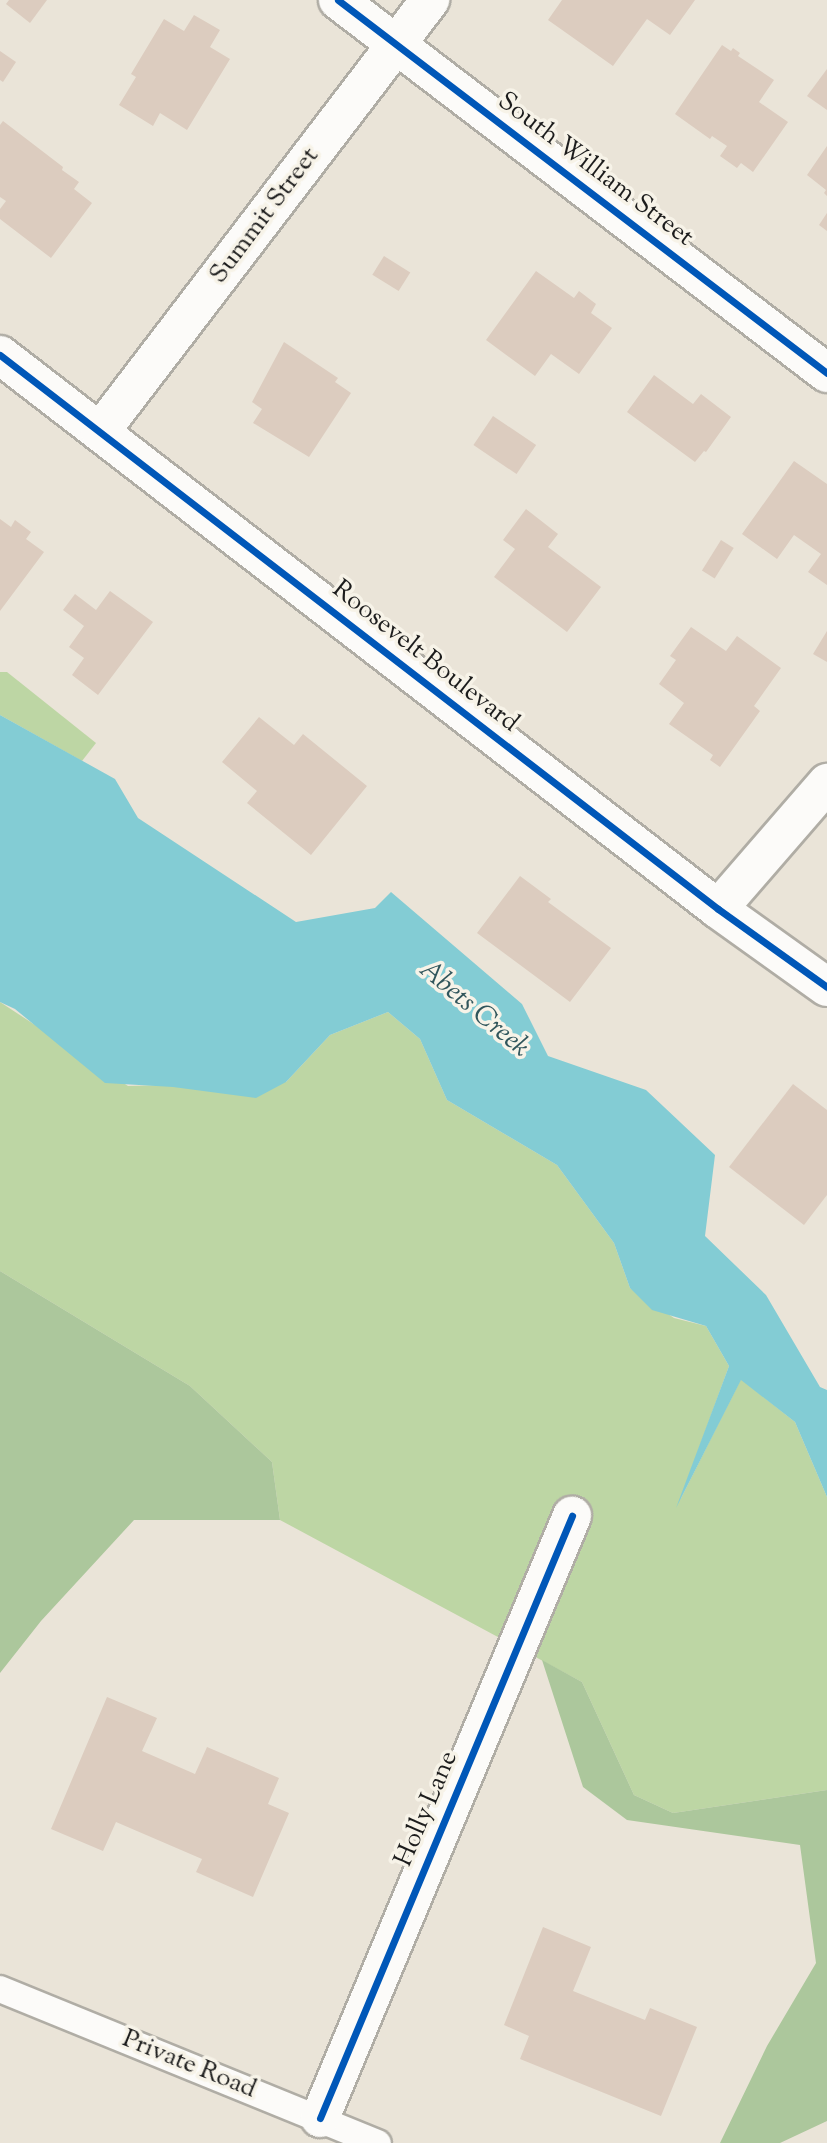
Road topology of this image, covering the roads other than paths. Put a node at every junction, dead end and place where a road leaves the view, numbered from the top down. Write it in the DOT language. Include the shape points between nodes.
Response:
graph roads {
  1 [pos="338,0"];
  2 [pos="430,0"];
  3 [pos="396,44"];
  4 [pos="0,355"];
  5 [pos="827,373"];
  6 [pos="100,432"];
  7 [pos="827,783"];
  8 [pos="718,909"];
  9 [pos="827,987"];
  10 [pos="572,1516"];
  11 [pos="0,1989"];
  12 [pos="320,2118"];
  13 [pos="378,2143"];
  1 -- 3 [label="street, South William Street"];
  2 -- 3 [label="street, Summit Street"];
  3 -- 5 [label="street, South William Street"];
  3 -- 6 [label="street, Summit Street"];
  4 -- 6 [label="street, Roosevelt Boulevard"];
  6 -- 8 [label="street, Roosevelt Boulevard"];
  7 -- 8 [label="street"];
  8 -- 9 [label="street, Roosevelt Boulevard"];
  10 -- 12 [label="street, Holly Lane"];
  11 -- 12 [label="lane, Private Road"];
  12 -- 13 [label="lane, Private Road"];
}
